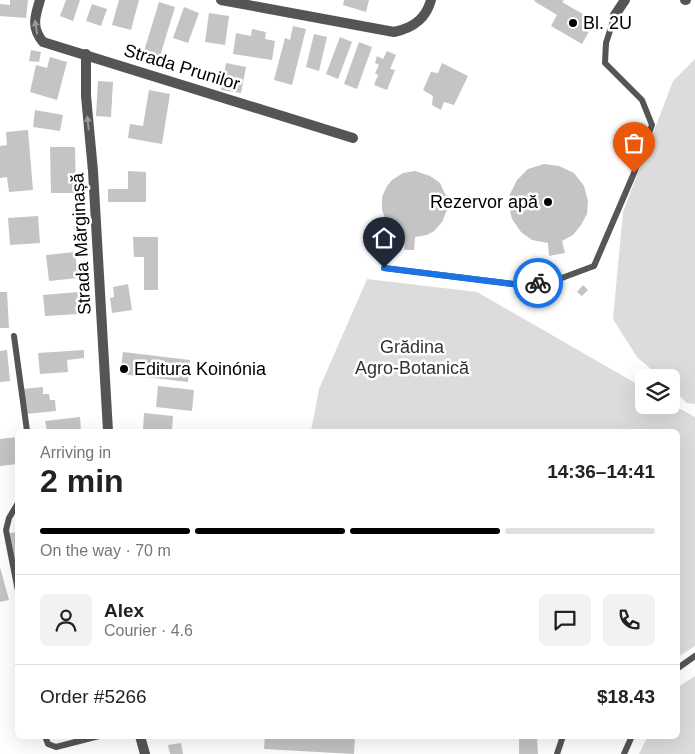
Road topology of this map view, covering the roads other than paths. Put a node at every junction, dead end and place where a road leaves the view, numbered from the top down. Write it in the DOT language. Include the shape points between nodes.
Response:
graph roads {
  1 [pos="40,0"];
  2 [pos="220,0"];
  3 [pos="432,0"];
  4 [pos="625,0"];
  5 [pos="615,15"];
  6 [pos="86,54"];
  7 [pos="353,138"];
  8 [pos="384,268"];
  9 [pos="14,336"];
  10 [pos="27,429"];
  11 [pos="108,429"];
  12 [pos="15,508"];
  13 [pos="15,576"];
  14 [pos="695,656"];
  15 [pos="680,667"];
  16 [pos="46,739"];
  17 [pos="87,739"];
  18 [pos="141,739"];
  19 [pos="562,739"];
  20 [pos="631,739"];
  21 [pos="145,754"];
  22 [pos="557,754"];
  23 [pos="624,754"];
  6 -- 1 [label="street, Strada Prunilor, one-way" via="43,42 34,24"];
  2 -- 3 [label="street" via="394,32 415,25 424,17"];
  4 -- 5 [label="street"];
  5 -- 8 [label="lane" via="606,43 605,63 642,100 652,125 594,266 551,282 521,285"];
  6 -- 7 [label="street, Strada Prunilor"];
  11 -- 6 [label="street, Strada Mărginașă, one-way"];
  9 -- 10 [label="lane"];
  12 -- 13 [label="lane" via="6,530"];
  14 -- 15 [label="lane"];
  16 -- 17 [label="lane" via="48,744 56,747"];
  18 -- 21 [label="street"];
  19 -- 22 [label="lane"];
  20 -- 23 [label="lane"];
}
